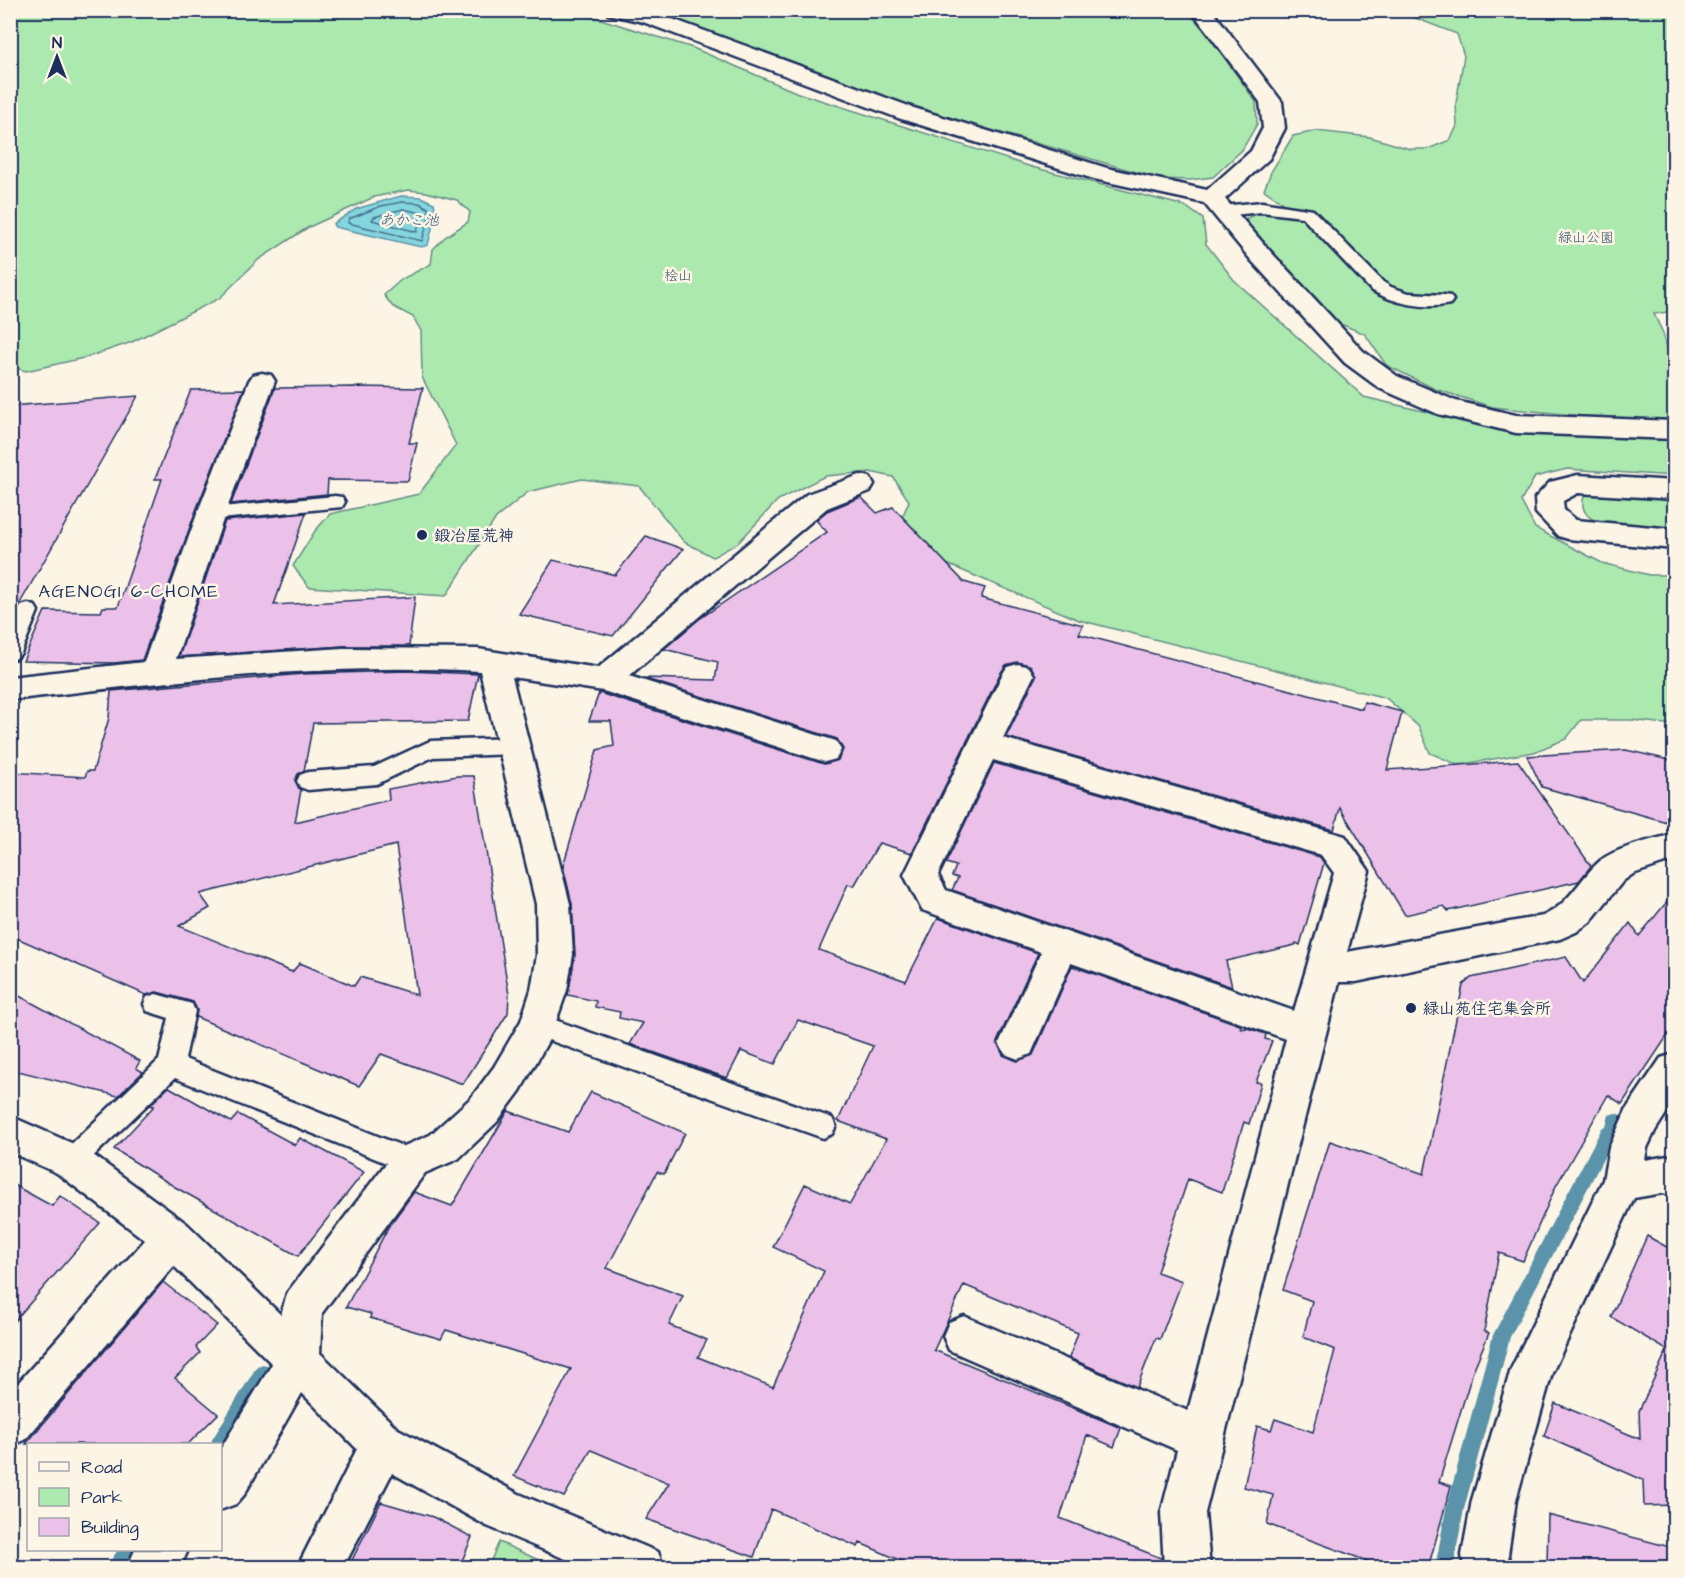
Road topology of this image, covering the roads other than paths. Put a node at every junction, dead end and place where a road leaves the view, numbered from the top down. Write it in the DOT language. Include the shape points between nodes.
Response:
graph roads {
  1 [pos="615,10"];
  2 [pos="1201,10"];
  3 [pos="1217,204"];
  4 [pos="1444,300"];
  5 [pos="262,381"];
  6 [pos="1674,430"];
  7 [pos="860,484"];
  8 [pos="1674,490"];
  9 [pos="335,502"];
  10 [pos="211,514"];
  11 [pos="1674,539"];
  12 [pos="28,611"];
  13 [pos="10,653"];
  14 [pos="493,663"];
  15 [pos="156,672"];
  16 [pos="1018,675"];
  17 [pos="604,680"];
  18 [pos="10,689"];
  19 [pos="985,745"];
  20 [pos="515,746"];
  21 [pos="825,750"];
  22 [pos="308,781"];
  23 [pos="1674,847"];
  24 [pos="1061,946"];
  25 [pos="1326,967"];
  26 [pos="156,1004"];
  27 [pos="538,1025"];
  28 [pos="1307,1031"];
  29 [pos="1018,1042"];
  30 [pos="171,1065"];
  31 [pos="1674,1070"];
  32 [pos="823,1126"];
  33 [pos="10,1133"];
  34 [pos="71,1161"];
  35 [pos="411,1161"];
  36 [pos="1674,1179"];
  37 [pos="1622,1182"];
  38 [pos="173,1237"];
  39 [pos="964,1336"];
  40 [pos="299,1358"];
  41 [pos="10,1425"];
  42 [pos="1202,1440"];
  43 [pos="383,1444"];
  44 [pos="222,1486"];
  45 [pos="164,1551"];
  46 [pos="149,1568"];
  47 [pos="319,1568"];
  48 [pos="642,1568"];
  49 [pos="1187,1568"];
  50 [pos="1487,1568"];
  1 -- 3 [label="street" via="649,17 818,82 1030,153"];
  2 -- 3 [label="street" via="1272,102 1274,128 1261,154"];
  3 -- 4 [label="lane" via="1307,213 1377,286 1425,301"];
  3 -- 6 [label="street" via="1354,357 1388,382 1448,408 1516,423"];
  5 -- 10 [label="street"];
  7 -- 17 [label="street" via="817,501"];
  8 -- 11 [label="street" via="1578,484 1560,489 1549,498 1550,513 1568,530"];
  9 -- 10 [label="lane"];
  10 -- 15 [label="street"];
  12 -- 13 [label="lane"];
  14 -- 15 [label="street" via="343,659"];
  14 -- 17 [label="street"];
  14 -- 20 [label="street"];
  15 -- 18 [label="street"];
  16 -- 19 [label="street"];
  17 -- 21 [label="street"];
  19 -- 24 [label="street" via="921,875 934,900"];
  19 -- 25 [label="street" via="1333,844 1352,871"];
  20 -- 22 [label="lane" via="430,749 377,776"];
  20 -- 27 [label="street" via="556,930 551,979"];
  23 -- 25 [label="street" via="1621,864 1578,912 1548,928 1356,967"];
  24 -- 28 [label="street"];
  24 -- 29 [label="street"];
  25 -- 28 [label="street"];
  26 -- 30 [label="lane" via="183,1011"];
  27 -- 32 [label="lane"];
  27 -- 35 [label="street" via="484,1110 444,1147"];
  28 -- 42 [label="street"];
  30 -- 34 [label="lane"];
  30 -- 35 [label="lane"];
  31 -- 37 [label="street" via="1641,1120 1628,1148"];
  33 -- 34 [label="street"];
  34 -- 38 [label="street"];
  35 -- 40 [label="street" via="302,1307"];
  36 -- 37 [label="street" via="1668,1174"];
  37 -- 50 [label="street" via="1532,1369 1494,1500 1485,1555"];
  38 -- 40 [label="street"];
  38 -- 41 [label="street"];
  39 -- 42 [label="street"];
  40 -- 43 [label="street"];
  40 -- 44 [label="street"];
  42 -- 49 [label="street" via="1183,1513"];
  43 -- 47 [label="street"];
  43 -- 48 [label="street" via="503,1510"];
  45 -- 46 [label="street"];
}
